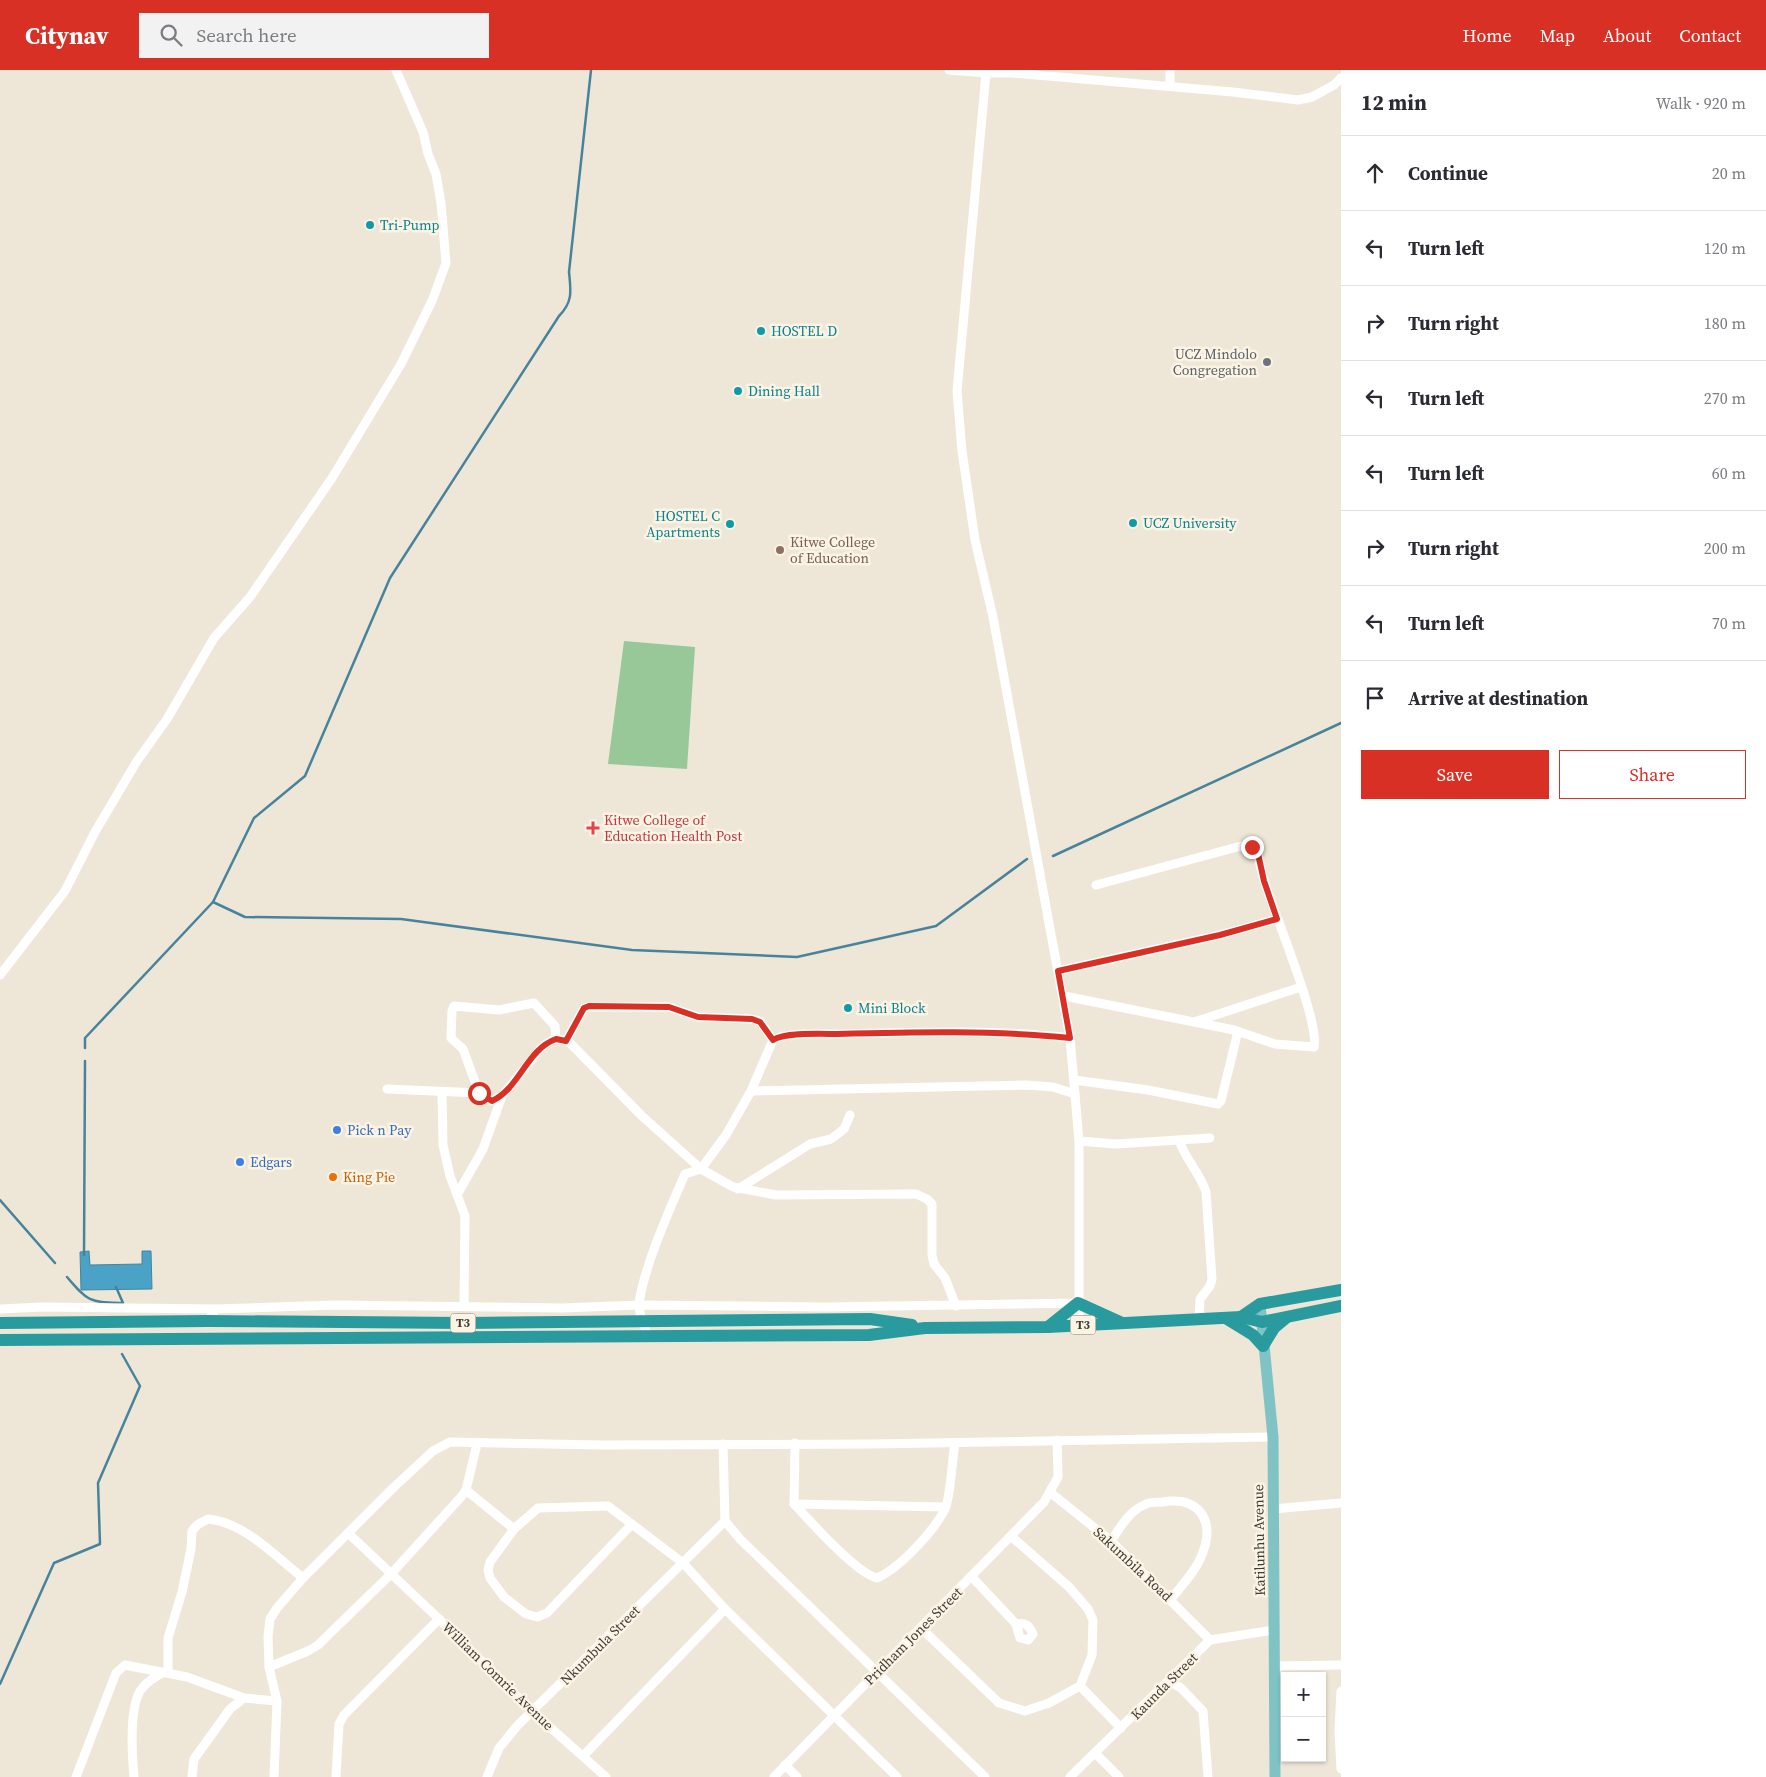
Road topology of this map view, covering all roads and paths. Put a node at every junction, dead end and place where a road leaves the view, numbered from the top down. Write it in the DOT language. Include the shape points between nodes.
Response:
graph roads {
  1 [pos="396,70"];
  2 [pos="949,70"];
  3 [pos="1094,70"];
  4 [pos="1170,70"];
  5 [pos="1012,71"];
  6 [pos="986,74"];
  7 [pos="1341,78"];
  8 [pos="1094,80"];
  9 [pos="1170,86"];
  10 [pos="1096,885"];
  11 [pos="1277,919"];
  12 [pos="1058,971"];
  13 [pos="0,976"];
  14 [pos="1301,987"];
  15 [pos="1064,996"];
  16 [pos="1193,1022"];
  17 [pos="1238,1031"];
  18 [pos="1070,1038"];
  19 [pos="556,1039"];
  20 [pos="773,1040"];
  21 [pos="566,1041"];
  22 [pos="1074,1080"];
  23 [pos="387,1089"];
  24 [pos="751,1091"];
  25 [pos="442,1093"];
  26 [pos="479,1093"];
  27 [pos="1075,1094"];
  28 [pos="502,1096"];
  29 [pos="850,1115"];
  30 [pos="1210,1138"];
  31 [pos="1180,1140"];
  32 [pos="1079,1141"];
  33 [pos="701,1169"];
  34 [pos="738,1189"];
  35 [pos="456,1195"];
  36 [pos="1341,1290"];
  37 [pos="1078,1303"];
  38 [pos="1260,1304"];
  39 [pos="639,1305"];
  40 [pos="464,1306"];
  41 [pos="956,1306"];
  42 [pos="1341,1306"];
  43 [pos="0,1309"];
  44 [pos="216,1309"];
  45 [pos="1288,1317"];
  46 [pos="1241,1318"];
  47 [pos="1199,1320"];
  48 [pos="1227,1320"];
  49 [pos="208,1321"];
  50 [pos="643,1321"];
  51 [pos="1262,1322"];
  52 [pos="0,1323"];
  53 [pos="1125,1324"];
  54 [pos="1079,1325"];
  55 [pos="1048,1327"];
  56 [pos="925,1328"];
  57 [pos="648,1337"];
  58 [pos="0,1340"];
  59 [pos="1263,1346"];
  60 [pos="1273,1437"];
  61 [pos="1057,1440"];
  62 [pos="795,1443"];
  63 [pos="955,1443"];
  64 [pos="477,1444"];
  65 [pos="723,1444"];
  66 [pos="466,1490"];
  67 [pos="1051,1493"];
  68 [pos="1341,1503"];
  69 [pos="794,1504"];
  70 [pos="945,1507"];
  71 [pos="1273,1509"];
  72 [pos="725,1521"];
  73 [pos="632,1524"];
  74 [pos="514,1529"];
  75 [pos="348,1534"];
  76 [pos="1012,1537"];
  77 [pos="1111,1541"];
  78 [pos="683,1562"];
  79 [pos="391,1574"];
  80 [pos="971,1576"];
  81 [pos="303,1578"];
  82 [pos="1170,1599"];
  83 [pos="725,1608"];
  84 [pos="439,1619"];
  85 [pos="1016,1624"];
  86 [pos="921,1628"];
  87 [pos="1274,1630"];
  88 [pos="1210,1640"];
  89 [pos="1341,1665"];
  90 [pos="1274,1666"];
  91 [pos="269,1667"];
  92 [pos="878,1670"];
  93 [pos="166,1673"];
  94 [pos="1169,1681"];
  95 [pos="1080,1686"];
  96 [pos="1341,1691"];
  97 [pos="244,1698"];
  98 [pos="277,1701"];
  99 [pos="533,1712"];
  100 [pos="834,1716"];
  101 [pos="1121,1728"];
  102 [pos="1340,1731"];
  103 [pos="1095,1753"];
  104 [pos="584,1755"];
  105 [pos="785,1765"];
  106 [pos="1341,1769"];
  107 [pos="76,1777"];
  108 [pos="134,1777"];
  109 [pos="192,1777"];
  110 [pos="274,1777"];
  111 [pos="336,1777"];
  112 [pos="487,1777"];
  113 [pos="606,1777"];
  114 [pos="774,1777"];
  115 [pos="797,1777"];
  116 [pos="897,1777"];
  117 [pos="985,1777"];
  118 [pos="1070,1777"];
  119 [pos="1119,1777"];
  120 [pos="1208,1777"];
  121 [pos="1276,1777"];
  1 -- 13 [label="street" via="422,132 436,174 441,203 446,263 432,301 401,364 332,478 250,597 214,638 95,832 65,891"];
  2 -- 6 [label="street"];
  3 -- 8 [label="street"];
  4 -- 9 [label="street"];
  5 -- 6 [label="street"];
  5 -- 8 [label="street"];
  6 -- 12 [label="street" via="956,391 975,540 993,618"];
  7 -- 9 [label="street" via="1312,97 1298,100"];
  8 -- 9 [label="street"];
  10 -- 11 [label="street" via="1241,846 1252,847 1257,849"];
  11 -- 12 [label="street"];
  11 -- 14 [label="street"];
  12 -- 15 [label="street"];
  14 -- 16 [label="street"];
  14 -- 17 [label="street" via="1316,1040 1314,1047 1274,1044"];
  15 -- 16 [label="street"];
  15 -- 18 [label="street"];
  16 -- 17 [label="street"];
  17 -- 22 [label="street" via="1218,1104"];
  18 -- 20 [label="street" via="1018,1032 956,1032 808,1035"];
  18 -- 22 [label="street"];
  19 -- 21 [label="street"];
  19 -- 26 [label="street" via="555,1026 534,1003 499,1010 452,1008 451,1038 463,1049"];
  19 -- 28 [label="street" via="540,1048"];
  20 -- 21 [label="street" via="760,1022 752,1019 698,1017 669,1007 589,1006 584,1008"];
  20 -- 24 [label="street"];
  21 -- 33 [label="street"];
  22 -- 27 [label="street"];
  23 -- 25 [label="street"];
  24 -- 27 [label="street" via="1026,1085"];
  24 -- 33 [label="street" via="726,1135"];
  25 -- 26 [label="street"];
  25 -- 35 [label="street" via="443,1145"];
  26 -- 28 [label="street" via="492,1101"];
  27 -- 32 [label="street"];
  28 -- 35 [label="street" via="482,1149"];
  29 -- 34 [label="street" via="844,1129 831,1139 810,1144"];
  30 -- 31 [label="street"];
  31 -- 32 [label="street" via="1115,1144"];
  31 -- 47 [label="street" via="1182,1150 1206,1192 1212,1279 1200,1299"];
  32 -- 37 [label="street"];
  33 -- 34 [label="street"];
  33 -- 39 [label="street" via="685,1174 653,1253"];
  34 -- 41 [label="street" via="776,1195 916,1194 927,1199 932,1204 934,1264 945,1278"];
  35 -- 40 [label="street" via="465,1216"];
  36 -- 38 [label="highway, T3"];
  37 -- 41 [label="street"];
  37 -- 53 [label="highway"];
  37 -- 54 [label="street"];
  37 -- 55 [label="highway"];
  38 -- 46 [label="highway, T3"];
  38 -- 51 [label="main road, Katilunhu Avenue"];
  39 -- 40 [label="street" via="562,1308"];
  39 -- 41 [label="street"];
  39 -- 50 [label="street"];
  40 -- 44 [label="street" via="335,1305"];
  42 -- 45 [label="highway, T3"];
  43 -- 44 [label="street"];
  44 -- 49 [label="street"];
  45 -- 51 [label="highway, T3"];
  45 -- 59 [label="highway" via="1274,1328"];
  46 -- 48 [label="highway, T3"];
  46 -- 51 [label="highway, T3"];
  47 -- 48 [label="highway, T3"];
  47 -- 53 [label="highway, T3"];
  48 -- 59 [label="highway" via="1253,1335"];
  49 -- 50 [label="highway, T3"];
  49 -- 52 [label="highway, T3"];
  50 -- 56 [label="highway, T3" via="870,1319"];
  50 -- 57 [label="street"];
  51 -- 59 [label="main road, Katilunhu Avenue"];
  53 -- 54 [label="highway, T3"];
  54 -- 55 [label="highway, T3"];
  55 -- 56 [label="highway, T3"];
  56 -- 57 [label="highway, T3" via="869,1335"];
  57 -- 58 [label="highway, T3"];
  59 -- 60 [label="main road, Katilunhu Avenue"];
  60 -- 61 [label="street"];
  60 -- 71 [label="main road, Katilunhu Avenue"];
  61 -- 63 [label="street"];
  61 -- 67 [label="street" via="1058,1477"];
  62 -- 63 [label="street"];
  62 -- 65 [label="street"];
  62 -- 69 [label="street"];
  63 -- 70 [label="street"];
  64 -- 65 [label="street"];
  64 -- 66 [label="street"];
  64 -- 75 [label="street" via="450,1442 433,1451"];
  65 -- 72 [label="street"];
  66 -- 74 [label="street"];
  66 -- 79 [label="street"];
  67 -- 76 [label="street, Pridham Jones Street"];
  67 -- 77 [label="street, Sakumbila Road"];
  68 -- 71 [label="street"];
  69 -- 70 [label="street"];
  69 -- 70 [label="street" via="835,1546 870,1576 877,1578 896,1566 927,1534"];
  71 -- 87 [label="main road, Katilunhu Avenue"];
  72 -- 78 [label="street, Nkumbula Street"];
  72 -- 92 [label="street"];
  73 -- 74 [label="street" via="608,1506 545,1507 532,1512"];
  73 -- 74 [label="street" via="547,1613 537,1617 514,1606 490,1578 490,1562"];
  73 -- 78 [label="street"];
  75 -- 79 [label="street, William Comrie Avenue"];
  75 -- 81 [label="street"];
  76 -- 80 [label="street, Pridham Jones Street"];
  76 -- 95 [label="street" via="1069,1587 1088,1609 1093,1620 1092,1655"];
  77 -- 82 [label="street, Sakumbila Road"];
  77 -- 82 [label="street" via="1128,1516 1144,1504 1189,1502 1201,1511 1206,1520 1204,1552 1192,1573"];
  78 -- 83 [label="street"];
  78 -- 99 [label="street, Nkumbula Street"];
  79 -- 84 [label="street, William Comrie Avenue"];
  79 -- 91 [label="street" via="318,1645"];
  80 -- 85 [label="street"];
  80 -- 86 [label="street, Pridham Jones Street"];
  81 -- 91 [label="street" via="270,1619"];
  81 -- 93 [label="street" via="255,1540 232,1527 208,1519 197,1525 192,1531 192,1549 168,1638"];
  82 -- 88 [label="street, Sakumbila Road"];
  83 -- 100 [label="street"];
  83 -- 104 [label="street"];
  84 -- 99 [label="street, William Comrie Avenue"];
  84 -- 111 [label="street" via="344,1715 339,1724"];
  86 -- 92 [label="street, Pridham Jones Street"];
  86 -- 95 [label="street" via="999,1703 1025,1711 1050,1703"];
  87 -- 88 [label="street"];
  87 -- 90 [label="main road, Katilunhu Avenue"];
  88 -- 94 [label="street, Kaunda Street"];
  89 -- 90 [label="street"];
  90 -- 121 [label="main road, Katilunhu Avenue"];
  91 -- 98 [label="street"];
  92 -- 100 [label="street, Pridham Jones Street"];
  92 -- 117 [label="street"];
  93 -- 97 [label="street"];
  93 -- 107 [label="street" via="130,1666 119,1669"];
  93 -- 108 [label="street" via="149,1681 137,1699 132,1743"];
  94 -- 101 [label="street, Kaunda Street"];
  94 -- 120 [label="street" via="1204,1711"];
  95 -- 101 [label="street"];
  96 -- 102 [label="street"];
  97 -- 98 [label="street"];
  97 -- 109 [label="street" via="230,1710 194,1759"];
  98 -- 110 [label="street"];
  99 -- 104 [label="street, William Comrie Avenue"];
  99 -- 112 [label="street, Nkumbula Street" via="499,1748"];
  100 -- 105 [label="street, Pridham Jones Street"];
  100 -- 116 [label="street"];
  101 -- 103 [label="street, Kaunda Street"];
  102 -- 106 [label="street"];
  103 -- 118 [label="street, Kaunda Street"];
  103 -- 119 [label="street"];
  104 -- 113 [label="street, William Comrie Avenue"];
  105 -- 114 [label="street, Pridham Jones Street"];
  105 -- 115 [label="street"];
}
